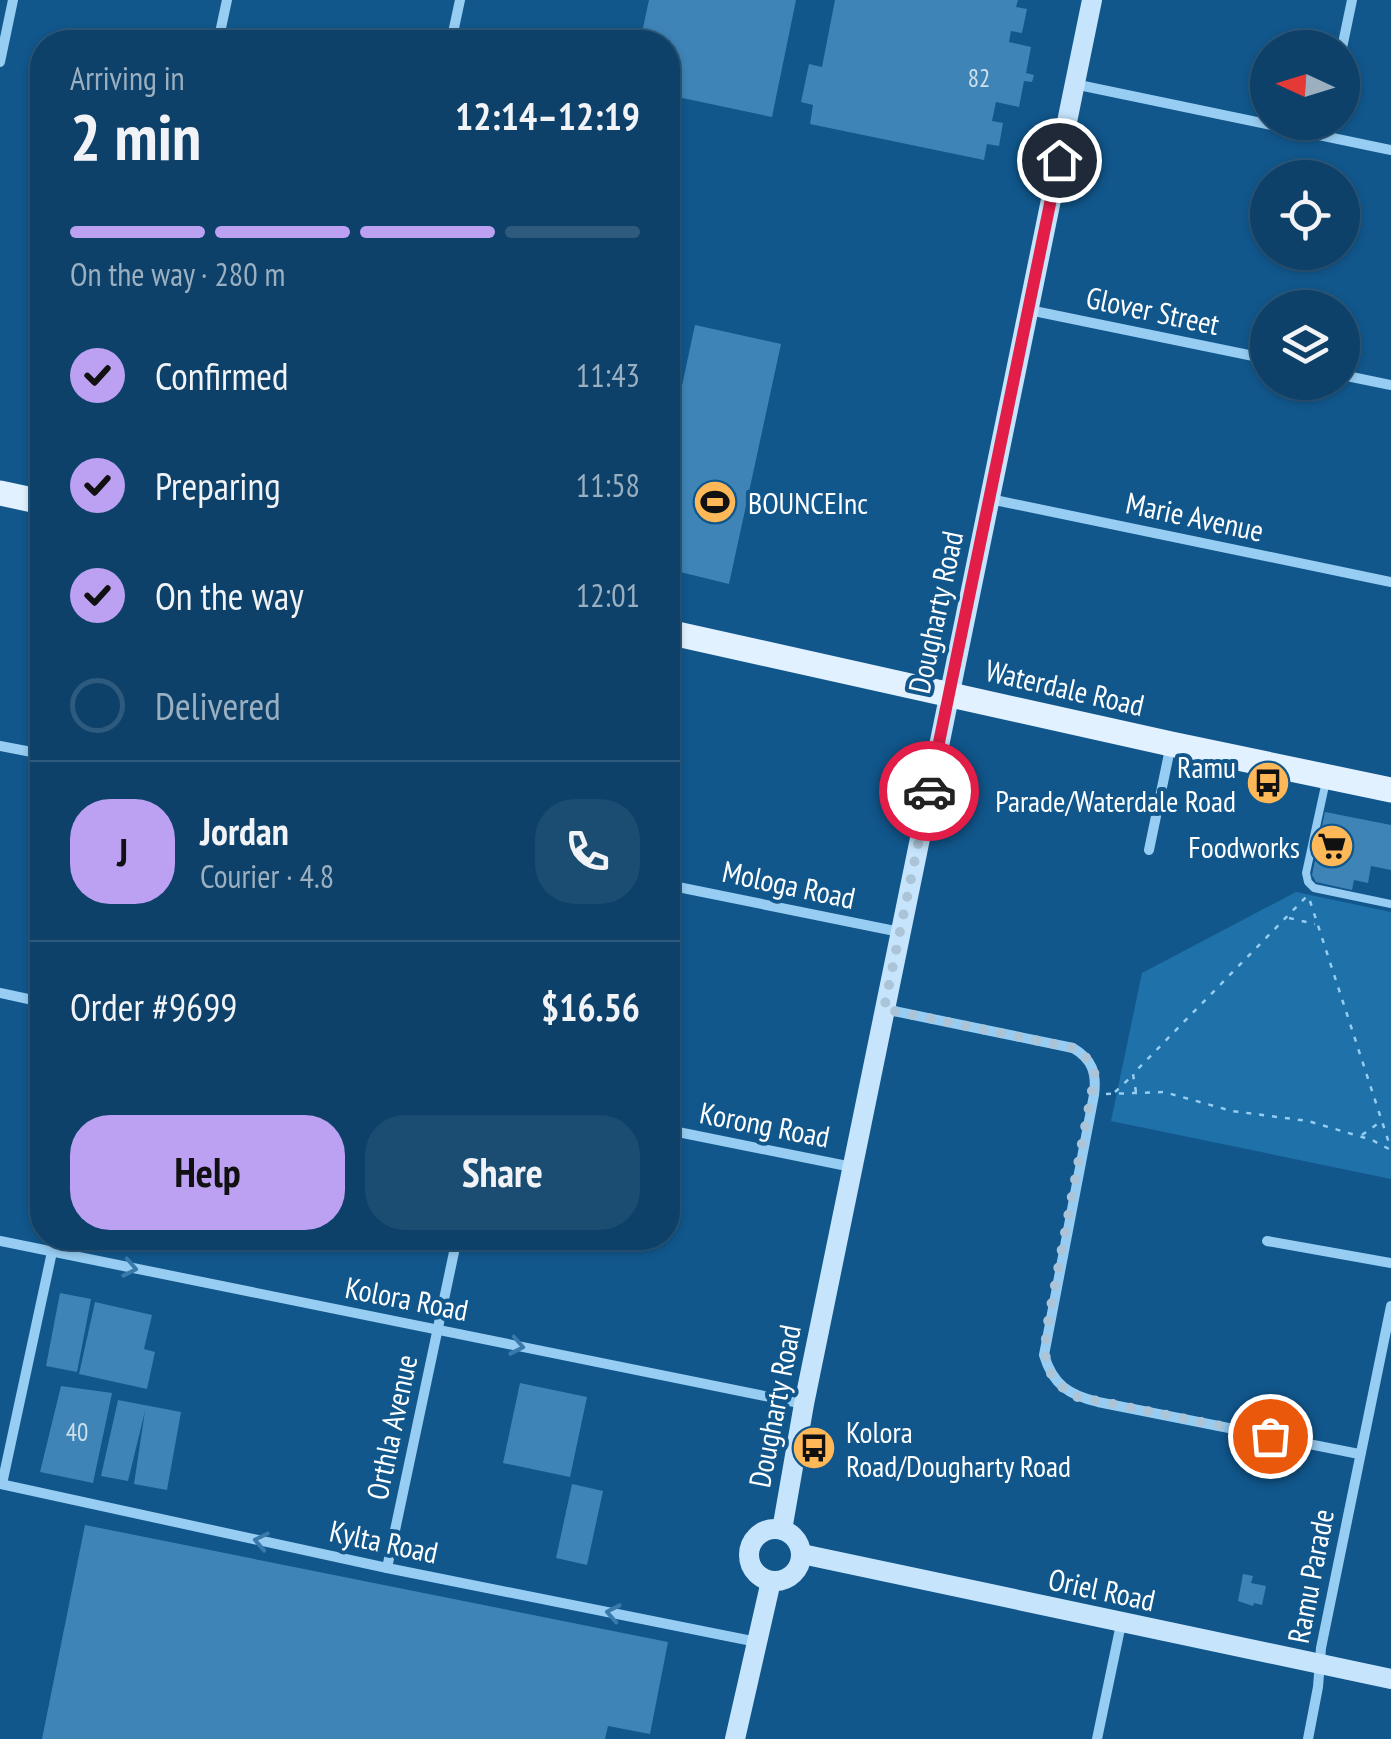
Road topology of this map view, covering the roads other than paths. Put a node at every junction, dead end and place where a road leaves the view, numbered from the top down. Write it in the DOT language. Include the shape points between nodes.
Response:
graph roads {
  1 [pos="13,0"];
  2 [pos="227,0"];
  3 [pos="460,0"];
  4 [pos="1092,0"];
  5 [pos="1352,0"];
  6 [pos="221,30"];
  7 [pos="454,30"];
  8 [pos="1346,30"];
  9 [pos="0,62"];
  10 [pos="1074,84"];
  11 [pos="1250,121"];
  12 [pos="1343,140"];
  13 [pos="1391,150"];
  14 [pos="1028,310"];
  15 [pos="1250,355"];
  16 [pos="1360,379"];
  17 [pos="1391,385"];
  18 [pos="0,493"];
  19 [pos="30,499"];
  20 [pos="989,499"];
  21 [pos="1391,582"];
  22 [pos="680,635"];
  23 [pos="948,694"];
  24 [pos="1171,744"];
  25 [pos="0,746"];
  26 [pos="30,752"];
  27 [pos="1326,776"];
  28 [pos="1391,790"];
  29 [pos="1149,850"];
  30 [pos="680,887"];
  31 [pos="1391,904"];
  32 [pos="900,932"];
  33 [pos="0,993"];
  34 [pos="30,999"];
  35 [pos="884,1009"];
  36 [pos="680,1132"];
  37 [pos="852,1167"];
  38 [pos="0,1241"];
  39 [pos="1267,1241"];
  40 [pos="30,1247"];
  41 [pos="43,1250"];
  42 [pos="455,1250"];
  43 [pos="52,1252"];
  44 [pos="1391,1263"];
  45 [pos="1391,1306"];
  46 [pos="438,1330"];
  47 [pos="804,1404"];
  48 [pos="1359,1454"];
  49 [pos="1,1484"];
  50 [pos="782,1530"];
  51 [pos="802,1554"];
  52 [pos="387,1568"];
  53 [pos="771,1581"];
  54 [pos="1120,1624"];
  55 [pos="758,1643"];
  56 [pos="1319,1664"];
  57 [pos="1391,1679"];
  58 [pos="739,1738"];
  59 [pos="1097,1739"];
  60 [pos="1308,1739"];
  1 -- 9 [label="street"];
  2 -- 6 [label="street"];
  3 -- 7 [label="street"];
  4 -- 10 [label="street, Dougharty Road"];
  5 -- 8 [label="street"];
  10 -- 11 [label="street"];
  10 -- 14 [label="street, Dougharty Road"];
  12 -- 13 [label="street"];
  14 -- 15 [label="street, Glover Street"];
  14 -- 20 [label="street, Dougharty Road"];
  16 -- 17 [label="street"];
  18 -- 19 [label="main road"];
  20 -- 21 [label="street, Marie Avenue"];
  20 -- 23 [label="street, Dougharty Road"];
  22 -- 23 [label="main road, Waterdale Road"];
  23 -- 24 [label="main road, Waterdale Road"];
  23 -- 32 [label="street, Dougharty Road"];
  24 -- 27 [label="main road, Waterdale Road"];
  24 -- 29 [label="street"];
  25 -- 26 [label="street"];
  27 -- 28 [label="main road, Waterdale Road"];
  27 -- 31 [label="lane" via="1306,873 1309,890"];
  30 -- 32 [label="street, Mologa Road"];
  32 -- 35 [label="street, Dougharty Road"];
  33 -- 34 [label="street"];
  35 -- 37 [label="street, Dougharty Road"];
  35 -- 48 [label="street" via="1073,1048 1094,1068 1044,1355 1058,1385 1098,1402"];
  36 -- 37 [label="street, Korong Road"];
  37 -- 47 [label="street, Dougharty Road"];
  38 -- 40 [label="street, Kolora Road"];
  39 -- 44 [label="street"];
  41 -- 43 [label="street, Kolora Road"];
  42 -- 46 [label="street, Orthla Avenue"];
  43 -- 46 [label="street, Kolora Road, one-way"];
  43 -- 49 [label="street"];
  45 -- 48 [label="street, Ramu Parade"];
  46 -- 47 [label="street, Kolora Road, one-way"];
  46 -- 52 [label="street, Orthla Avenue"];
  47 -- 50 [label="street, Dougharty Road"];
  48 -- 56 [label="street, Ramu Parade"];
  52 -- 49 [label="street, Kylta Road, one-way"];
  50 -- 51 [label="street"];
  50 -- 53 [label="street" via="763,1532 750,1549 755,1571"];
  51 -- 53 [label="street" via="794,1574"];
  51 -- 54 [label="street, Oriel Road"];
  55 -- 52 [label="street, Kylta Road, one-way"];
  53 -- 55 [label="street"];
  54 -- 56 [label="street, Oriel Road"];
  54 -- 59 [label="street"];
  55 -- 58 [label="street"];
  56 -- 57 [label="street, Oriel Road"];
  56 -- 60 [label="street, Ramu Parade"];
}
